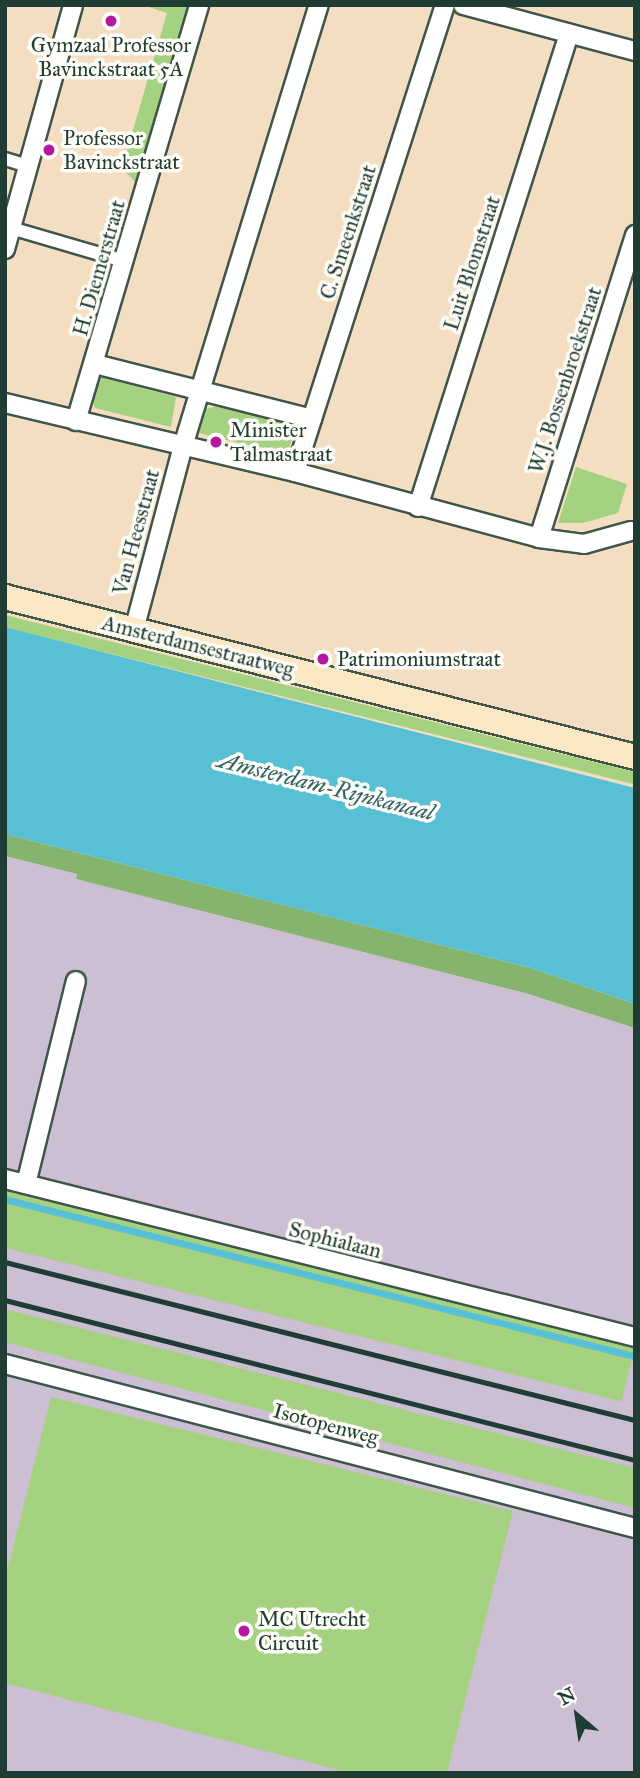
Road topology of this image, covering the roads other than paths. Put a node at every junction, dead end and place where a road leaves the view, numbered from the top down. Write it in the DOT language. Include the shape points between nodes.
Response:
graph roads {
  1 [pos="73,5"];
  2 [pos="199,5"];
  3 [pos="318,5"];
  4 [pos="446,5"];
  5 [pos="463,5"];
  6 [pos="569,34"];
  7 [pos="635,51"];
  8 [pos="5,159"];
  9 [pos="28,166"];
  10 [pos="10,220"];
  11 [pos="635,235"];
  12 [pos="5,249"];
  13 [pos="124,261"];
  14 [pos="95,364"];
  15 [pos="200,391"];
  16 [pos="5,403"];
  17 [pos="312,419"];
  18 [pos="76,421"];
  19 [pos="183,446"];
  20 [pos="295,472"];
  21 [pos="418,507"];
  22 [pos="631,531"];
  23 [pos="539,538"];
  24 [pos="5,597"];
  25 [pos="134,630"];
  26 [pos="635,757"];
  27 [pos="76,981"];
  28 [pos="5,1179"];
  29 [pos="26,1184"];
  30 [pos="635,1337"];
  31 [pos="5,1364"];
  32 [pos="635,1528"];
  1 -- 9 [label="street"];
  2 -- 13 [label="street, H. Diemerstraat"];
  3 -- 15 [label="street"];
  4 -- 17 [label="street, C. Smeenkstraat"];
  5 -- 6 [label="street"];
  6 -- 7 [label="street"];
  6 -- 21 [label="street, Luit Blomstraat"];
  8 -- 9 [label="street"];
  9 -- 10 [label="street"];
  10 -- 12 [label="street"];
  10 -- 13 [label="street"];
  11 -- 23 [label="street, W.J. Bossenbroekstraat"];
  13 -- 14 [label="street, H. Diemerstraat"];
  14 -- 15 [label="street"];
  14 -- 18 [label="street, H. Diemerstraat"];
  15 -- 17 [label="street"];
  15 -- 19 [label="street"];
  16 -- 18 [label="street"];
  17 -- 20 [label="street, C. Smeenkstraat"];
  18 -- 19 [label="street"];
  19 -- 20 [label="street"];
  19 -- 25 [label="street, Van Heesstraat"];
  20 -- 21 [label="street"];
  21 -- 23 [label="street"];
  22 -- 23 [label="street" via="584,544"];
  24 -- 25 [label="main road, Amsterdamsestraatweg"];
  25 -- 26 [label="main road, Amsterdamsestraatweg"];
  27 -- 29 [label="street"];
  28 -- 29 [label="street, Sophialaan"];
  29 -- 30 [label="street, Sophialaan"];
  31 -- 32 [label="street, Isotopenweg"];
}
